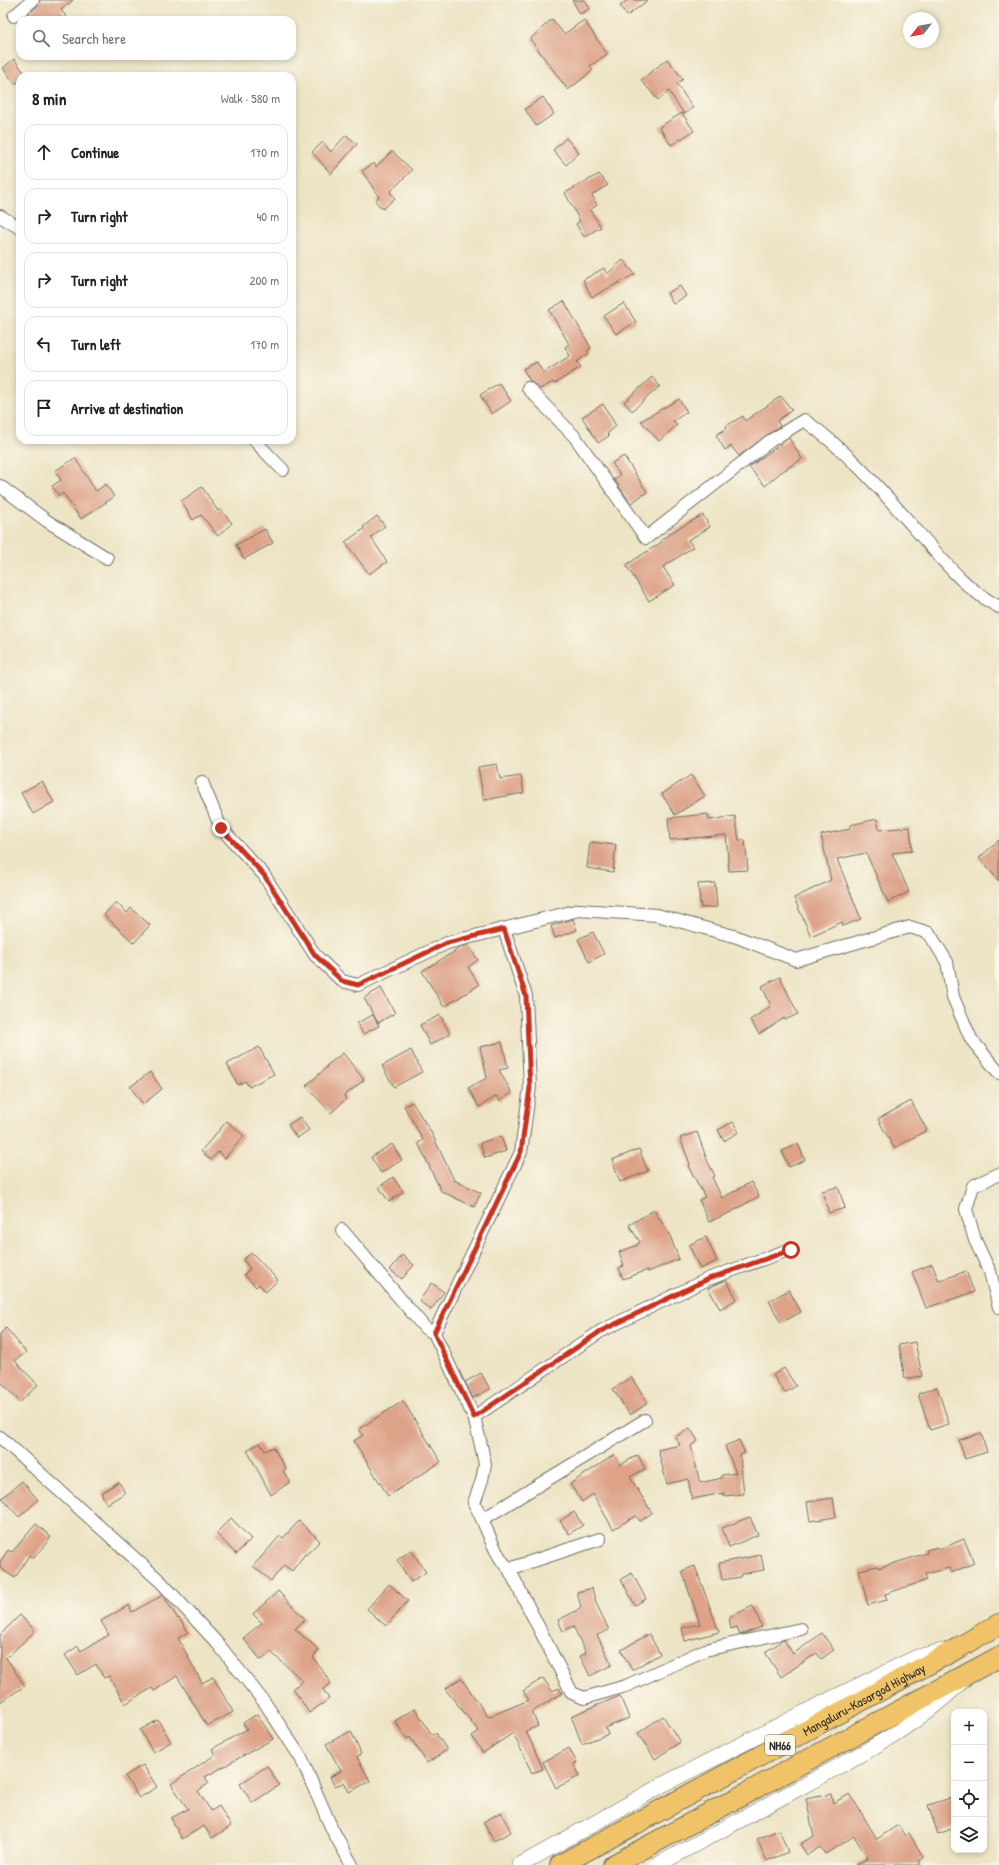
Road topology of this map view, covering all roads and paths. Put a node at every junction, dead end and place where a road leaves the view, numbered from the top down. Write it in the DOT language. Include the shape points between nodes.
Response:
graph roads {
  1 [pos="33,0"];
  2 [pos="14,16"];
  3 [pos="0,216"];
  4 [pos="16,226"];
  5 [pos="528,388"];
  6 [pos="258,444"];
  7 [pos="283,470"];
  8 [pos="0,486"];
  9 [pos="107,558"];
  10 [pos="999,607"];
  11 [pos="202,782"];
  12 [pos="504,929"];
  13 [pos="999,1073"];
  14 [pos="999,1174"];
  15 [pos="342,1230"];
  16 [pos="791,1250"];
  17 [pos="999,1307"];
  18 [pos="434,1333"];
  19 [pos="474,1417"];
  20 [pos="645,1420"];
  21 [pos="0,1437"];
  22 [pos="483,1519"];
  23 [pos="600,1539"];
  24 [pos="509,1570"];
  25 [pos="999,1624"];
  26 [pos="801,1629"];
  27 [pos="958,1648"];
  28 [pos="999,1657"];
  29 [pos="971,1673"];
  30 [pos="352,1865"];
  31 [pos="520,1865"];
  32 [pos="560,1865"];
  33 [pos="613,1865"];
  34 [pos="657,1865"];
  1 -- 2 [label="street"];
  3 -- 4 [label="street"];
  5 -- 10 [label="street" via="575,437 646,538 770,441 804,420 829,438 867,474 962,582"];
  6 -- 7 [label="street"];
  8 -- 9 [label="street" via="47,521"];
  11 -- 12 [label="street" via="221,828 264,875 315,955 342,981 358,985 447,943"];
  12 -- 13 [label="street" via="580,910 657,915 737,937 796,960 910,927 929,934 946,962 953,997 971,1039"];
  12 -- 18 [label="street" via="526,996 530,1088 521,1152"];
  14 -- 17 [label="street" via="973,1186 966,1209 975,1240 990,1272"];
  15 -- 18 [label="street" via="425,1328"];
  16 -- 19 [label="street" via="708,1279 601,1331"];
  18 -- 19 [label="street"];
  19 -- 22 [label="street" via="485,1464 474,1503"];
  20 -- 22 [label="street"];
  21 -- 30 [label="street" via="161,1582 218,1644 266,1703 300,1758 332,1829"];
  22 -- 24 [label="street" via="502,1562"];
  23 -- 24 [label="street"];
  24 -- 26 [label="street" via="572,1693 584,1698 626,1686 705,1650"];
  25 -- 27 [label="highway, Mangaluru-Kasargod Highway / NH66"];
  27 -- 31 [label="street" via="918,1656 822,1703 664,1784"];
  27 -- 32 [label="highway, Mangaluru-Kasargod Highway / NH66"];
  28 -- 29 [label="highway, Mangaluru-Kasargod Highway / NH66"];
  29 -- 33 [label="highway, Mangaluru-Kasargod Highway / NH66"];
  29 -- 34 [label="street" via="941,1702 875,1746"];
}
